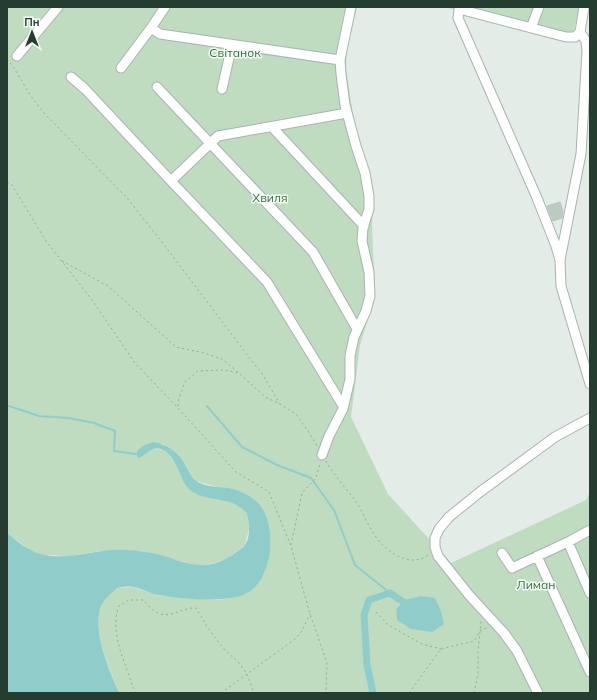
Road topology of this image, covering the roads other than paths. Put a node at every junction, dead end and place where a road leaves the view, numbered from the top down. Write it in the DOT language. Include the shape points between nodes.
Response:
graph roads {
  1 [pos="58,7"];
  2 [pos="165,7"];
  3 [pos="351,7"];
  4 [pos="539,7"];
  5 [pos="584,7"];
  6 [pos="457,8"];
  7 [pos="483,11"];
  8 [pos="151,28"];
  9 [pos="531,28"];
  10 [pos="578,34"];
  11 [pos="588,42"];
  12 [pos="232,45"];
  13 [pos="17,56"];
  14 [pos="340,60"];
  15 [pos="121,68"];
  16 [pos="71,77"];
  17 [pos="157,87"];
  18 [pos="222,89"];
  19 [pos="347,113"];
  20 [pos="272,127"];
  21 [pos="210,144"];
  22 [pos="171,180"];
  23 [pos="364,226"];
  24 [pos="560,260"];
  25 [pos="358,329"];
  26 [pos="590,384"];
  27 [pos="344,406"];
  28 [pos="590,418"];
  29 [pos="322,455"];
  30 [pos="590,530"];
  31 [pos="568,542"];
  32 [pos="502,553"];
  33 [pos="537,556"];
  34 [pos="590,593"];
  35 [pos="590,672"];
  36 [pos="538,693"];
  1 -- 13 [label="street"];
  2 -- 8 [label="street"];
  3 -- 14 [label="street"];
  4 -- 9 [label="street"];
  5 -- 10 [label="street"];
  6 -- 7 [label="street"];
  6 -- 24 [label="street" via="458,18 537,198"];
  7 -- 9 [label="street"];
  8 -- 12 [label="street" via="160,34"];
  8 -- 15 [label="street"];
  9 -- 10 [label="street" via="566,38"];
  10 -- 11 [label="street"];
  11 -- 24 [label="street" via="581,154"];
  12 -- 14 [label="street"];
  12 -- 18 [label="street"];
  14 -- 19 [label="street"];
  16 -- 22 [label="street"];
  17 -- 21 [label="street"];
  19 -- 20 [label="street"];
  19 -- 23 [label="street" via="365,172 369,196 369,209"];
  20 -- 21 [label="street" via="218,136"];
  20 -- 23 [label="street"];
  21 -- 22 [label="street"];
  21 -- 25 [label="street" via="313,252"];
  22 -- 27 [label="street" via="267,282"];
  23 -- 25 [label="street" via="362,241 369,272 370,296"];
  24 -- 26 [label="street" via="561,286"];
  25 -- 27 [label="street" via="350,356 350,380"];
  27 -- 29 [label="street"];
  28 -- 36 [label="street" via="539,447 449,517 435,538 438,556 517,650"];
  30 -- 31 [label="street"];
  31 -- 33 [label="street"];
  31 -- 34 [label="street"];
  32 -- 33 [label="street" via="512,568"];
  33 -- 35 [label="street"];
}
